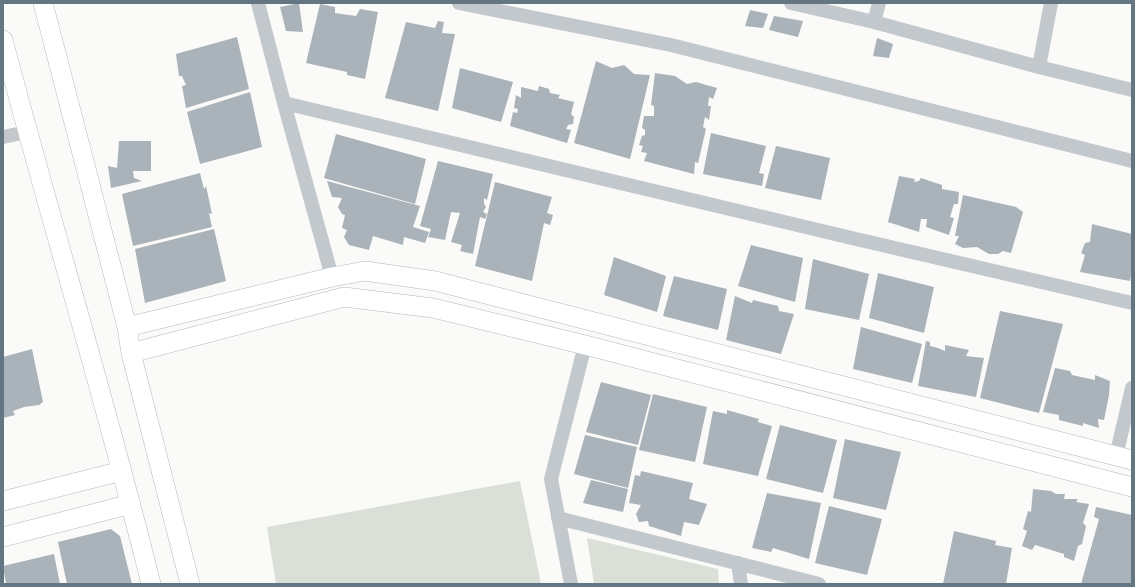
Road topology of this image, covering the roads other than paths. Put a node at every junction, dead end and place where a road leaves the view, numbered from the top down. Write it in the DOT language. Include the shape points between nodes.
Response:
graph roads {
  1 [pos="43,3"];
  2 [pos="258,3"];
  3 [pos="459,3"];
  4 [pos="791,3"];
  5 [pos="879,3"];
  6 [pos="1051,3"];
  7 [pos="874,22"];
  8 [pos="3,40"];
  9 [pos="1039,67"];
  10 [pos="1132,90"];
  11 [pos="284,103"];
  12 [pos="27,132"];
  13 [pos="3,137"];
  14 [pos="1132,161"];
  15 [pos="332,277"];
  16 [pos="1132,302"];
  17 [pos="127,327"];
  18 [pos="585,345"];
  19 [pos="131,353"];
  20 [pos="1132,388"];
  21 [pos="1124,458"];
  22 [pos="122,471"];
  23 [pos="1132,487"];
  24 [pos="3,501"];
  25 [pos="131,504"];
  26 [pos="558,518"];
  27 [pos="3,537"];
  28 [pos="738,563"];
  29 [pos="151,584"];
  30 [pos="190,584"];
  31 [pos="571,584"];
  32 [pos="740,584"];
  33 [pos="819,584"];
  1 -- 17 [label="street"];
  2 -- 11 [label="street"];
  3 -- 14 [label="street" via="670,45"];
  4 -- 7 [label="street"];
  5 -- 7 [label="street"];
  6 -- 9 [label="street"];
  7 -- 9 [label="street"];
  8 -- 12 [label="street"];
  9 -- 10 [label="street"];
  11 -- 15 [label="street"];
  11 -- 16 [label="street" via="841,236"];
  12 -- 13 [label="street"];
  12 -- 22 [label="street"];
  15 -- 17 [label="street"];
  15 -- 21 [label="street" via="365,271 435,281"];
  17 -- 19 [label="street"];
  18 -- 19 [label="street" via="433,308 344,297"];
  18 -- 23 [label="street"];
  18 -- 26 [label="street" via="551,479"];
  19 -- 30 [label="street"];
  20 -- 21 [label="street"];
  22 -- 24 [label="street"];
  22 -- 25 [label="street"];
  25 -- 27 [label="street"];
  25 -- 29 [label="street"];
  26 -- 28 [label="street"];
  26 -- 31 [label="street"];
  28 -- 32 [label="street"];
  28 -- 33 [label="street"];
}
